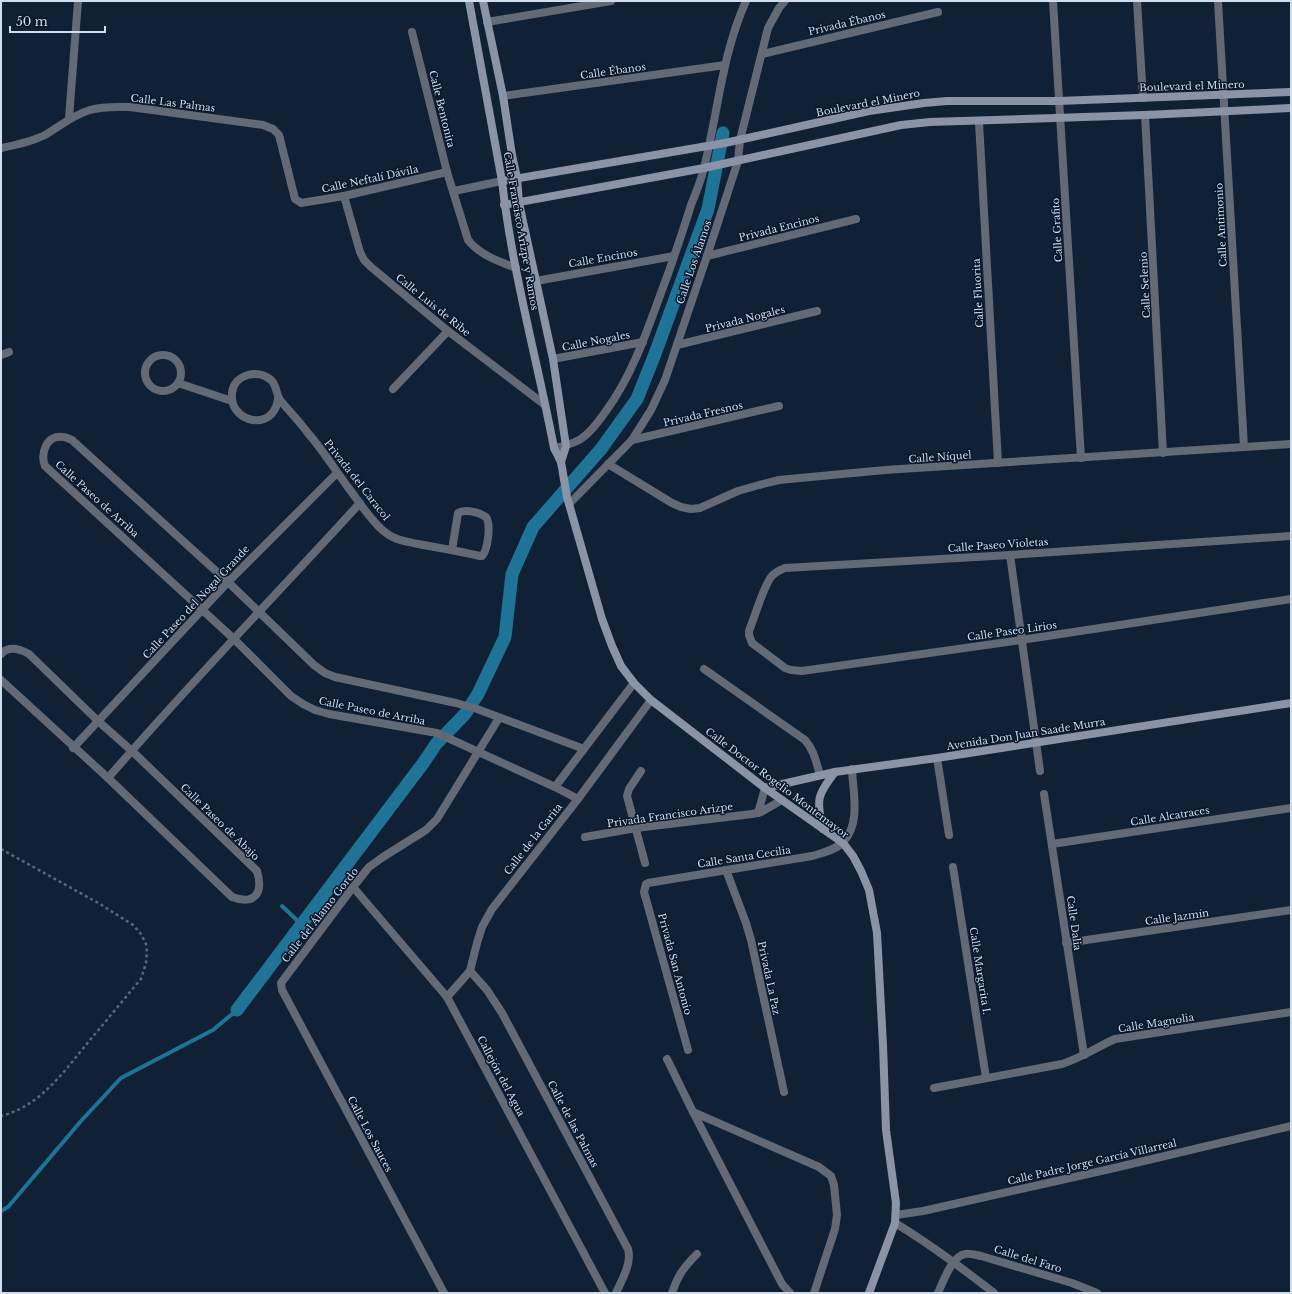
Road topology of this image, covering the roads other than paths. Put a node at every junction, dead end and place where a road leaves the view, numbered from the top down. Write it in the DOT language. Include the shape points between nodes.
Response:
graph roads {
  1 [pos="78,1"];
  2 [pos="469,1"];
  3 [pos="483,1"];
  4 [pos="611,1"];
  5 [pos="746,1"];
  6 [pos="785,1"];
  7 [pos="1053,1"];
  8 [pos="1137,1"];
  9 [pos="1218,1"];
  10 [pos="938,12"];
  11 [pos="487,22"];
  12 [pos="412,32"];
  13 [pos="762,54"];
  14 [pos="725,65"];
  15 [pos="1291,92"];
  16 [pos="1224,95"];
  17 [pos="503,96"];
  18 [pos="1143,98"];
  19 [pos="1059,101"];
  20 [pos="1291,108"];
  21 [pos="1225,111"];
  22 [pos="1146,115"];
  23 [pos="70,118"];
  24 [pos="1060,118"];
  25 [pos="979,122"];
  26 [pos="740,140"];
  27 [pos="712,145"];
  28 [pos="1,148"];
  29 [pos="738,161"];
  30 [pos="704,168"];
  31 [pos="447,172"];
  32 [pos="517,178"];
  33 [pos="502,181"];
  34 [pos="454,191"];
  35 [pos="344,196"];
  36 [pos="298,201"];
  37 [pos="519,203"];
  38 [pos="504,205"];
  39 [pos="856,219"];
  40 [pos="674,256"];
  41 [pos="707,256"];
  42 [pos="516,268"];
  43 [pos="536,281"];
  44 [pos="817,311"];
  45 [pos="448,331"];
  46 [pos="643,342"];
  47 [pos="677,345"];
  48 [pos="553,359"];
  49 [pos="178,383"];
  50 [pos="393,389"];
  51 [pos="278,398"];
  52 [pos="232,401"];
  53 [pos="545,405"];
  54 [pos="779,406"];
  55 [pos="632,440"];
  56 [pos="1291,444"];
  57 [pos="566,446"];
  58 [pos="1244,447"];
  59 [pos="554,448"];
  60 [pos="1164,453"];
  61 [pos="1081,458"];
  62 [pos="561,462"];
  63 [pos="998,463"];
  64 [pos="608,464"];
  65 [pos="337,473"];
  66 [pos="568,501"];
  67 [pos="360,503"];
  68 [pos="1291,536"];
  69 [pos="452,550"];
  70 [pos="1010,555"];
  71 [pos="228,582"];
  72 [pos="1291,599"];
  73 [pos="203,609"];
  74 [pos="260,612"];
  75 [pos="749,636"];
  76 [pos="234,639"];
  77 [pos="1021,640"];
  78 [pos="1,654"];
  79 [pos="704,669"];
  80 [pos="1,680"];
  81 [pos="634,683"];
  82 [pos="651,700"];
  83 [pos="1291,703"];
  84 [pos="499,718"];
  85 [pos="98,721"];
  86 [pos="1036,742"];
  87 [pos="73,748"];
  88 [pos="584,748"];
  89 [pos="132,751"];
  90 [pos="478,751"];
  91 [pos="937,758"];
  92 [pos="852,769"];
  93 [pos="641,771"];
  94 [pos="1040,771"];
  95 [pos="835,772"];
  96 [pos="820,775"];
  97 [pos="108,778"];
  98 [pos="555,787"];
  99 [pos="765,788"];
  100 [pos="1044,794"];
  101 [pos="578,798"];
  102 [pos="782,800"];
  103 [pos="1291,808"];
  104 [pos="758,813"];
  105 [pos="636,828"];
  106 [pos="823,829"];
  107 [pos="949,835"];
  108 [pos="585,837"];
  109 [pos="843,843"];
  110 [pos="1052,844"];
  111 [pos="645,863"];
  112 [pos="953,867"];
  113 [pos="726,870"];
  114 [pos="646,884"];
  115 [pos="353,887"];
  116 [pos="1291,910"];
  117 [pos="1066,943"];
  118 [pos="470,971"];
  119 [pos="281,983"];
  120 [pos="447,997"];
  121 [pos="1291,1012"];
  122 [pos="688,1050"];
  123 [pos="1084,1056"];
  124 [pos="667,1059"];
  125 [pos="986,1078"];
  126 [pos="934,1088"];
  127 [pos="784,1092"];
  128 [pos="693,1112"];
  129 [pos="1291,1126"];
  130 [pos="896,1219"];
  131 [pos="697,1254"];
  132 [pos="954,1261"];
  133 [pos="675,1291"];
  134 [pos="444,1293"];
  135 [pos="605,1293"];
  136 [pos="616,1293"];
  137 [pos="790,1293"];
  138 [pos="814,1293"];
  139 [pos="869,1293"];
  140 [pos="938,1293"];
  141 [pos="994,1293"];
  142 [pos="1097,1293"];
  1 -- 23 [label="street"];
  2 -- 33 [label="street, Calle Francisco Arizpe y Ramos"];
  3 -- 11 [label="street, Calle Francisco Arizpe y Ramos"];
  4 -- 11 [label="street"];
  5 -- 14 [label="street, Calle Los Álamos" via="737,22"];
  6 -- 13 [label="street, Calle Los Álamos" via="768,28"];
  7 -- 19 [label="street, Calle Grafito"];
  8 -- 18 [label="street"];
  9 -- 16 [label="street, Calle Antimonio"];
  10 -- 13 [label="street, Privada Ébanos"];
  11 -- 17 [label="street, Calle Francisco Arizpe y Ramos"];
  12 -- 31 [label="street, Calle Bentonita"];
  13 -- 26 [label="street, Calle Los Álamos"];
  14 -- 17 [label="street, Calle Ébanos"];
  14 -- 27 [label="street, Calle Los Álamos"];
  15 -- 16 [label="street, Boulevard el Minero"];
  16 -- 18 [label="street, Boulevard el Minero"];
  16 -- 21 [label="street, Calle Antimonio"];
  17 -- 32 [label="street, Calle Francisco Arizpe y Ramos"];
  18 -- 19 [label="street, Boulevard el Minero"];
  19 -- 24 [label="street, Calle Grafito"];
  19 -- 26 [label="street, Boulevard el Minero" via="924,103 869,111"];
  20 -- 21 [label="street"];
  21 -- 22 [label="street"];
  21 -- 58 [label="street, Calle Antimonio"];
  22 -- 24 [label="street"];
  22 -- 60 [label="street, Calle Selenio"];
  23 -- 28 [label="street, Calle Las Palmas" via="29,142"];
  23 -- 36 [label="street, Calle Las Palmas" via="111,106 263,125 279,135"];
  24 -- 25 [label="street"];
  24 -- 61 [label="street, Calle Grafito"];
  25 -- 29 [label="street" via="901,125"];
  25 -- 63 [label="street, Calle Fluorita"];
  26 -- 27 [label="street, Boulevard el Minero"];
  26 -- 29 [label="street, Calle Los Álamos"];
  27 -- 30 [label="street, Calle Los Álamos"];
  27 -- 32 [label="street, Boulevard el Minero"];
  29 -- 30 [label="street"];
  29 -- 41 [label="street, Calle Los Álamos"];
  30 -- 37 [label="street"];
  30 -- 40 [label="street, Calle Los Álamos"];
  31 -- 34 [label="street, Calle Bentonita"];
  31 -- 35 [label="street, Calle Neftalí Dávila"];
  32 -- 33 [label="street, Boulevard el Minero"];
  32 -- 37 [label="street, Calle Francisco Arizpe y Ramos"];
  33 -- 34 [label="street"];
  33 -- 38 [label="street, Calle Francisco Arizpe y Ramos"];
  34 -- 42 [label="street, Calle Bentonita" via="468,240 480,253"];
  35 -- 36 [label="street, Calle Neftalí Dávila"];
  35 -- 45 [label="street, Calle Luis de Ribe" via="364,260"];
  37 -- 38 [label="street"];
  37 -- 43 [label="street, Calle Francisco Arizpe y Ramos"];
  38 -- 42 [label="street, Calle Francisco Arizpe y Ramos"];
  39 -- 41 [label="street, Privada Encinos"];
  40 -- 43 [label="street, Calle Encinos"];
  40 -- 46 [label="street, Calle Los Álamos"];
  41 -- 47 [label="street, Calle Los Álamos"];
  42 -- 53 [label="street, Calle Francisco Arizpe y Ramos"];
  43 -- 48 [label="street, Calle Francisco Arizpe y Ramos"];
  44 -- 47 [label="street, Privada Nogales"];
  45 -- 50 [label="street"];
  45 -- 53 [label="street, Calle Luis de Ribe"];
  46 -- 48 [label="street, Calle Nogales"];
  46 -- 57 [label="street, Calle Los Álamos" via="627,378 594,427 586,436"];
  47 -- 55 [label="street, Calle Los Álamos" via="651,410"];
  48 -- 57 [label="street, Calle Francisco Arizpe y Ramos"];
  49 -- 49 [label="street" via="180,367 175,360 160,355 152,358 147,364 144,372 150,387 165,392 173,389"];
  49 -- 52 [label="street"];
  51 -- 52 [label="street" via="276,407 270,415 251,420 242,417 235,410"];
  51 -- 52 [label="street, Privada del Caracol" via="277,388 271,380 263,375 253,374 244,376 236,382 232,391"];
  51 -- 65 [label="street, Privada del Caracol"];
  53 -- 59 [label="street, Calle Francisco Arizpe y Ramos"];
  54 -- 55 [label="street, Privada Fresnos"];
  55 -- 64 [label="street, Calle Los Álamos"];
  56 -- 58 [label="street, Calle Níquel"];
  57 -- 59 [label="street, Calle Los Álamos"];
  57 -- 62 [label="street, Calle Francisco Arizpe y Ramos"];
  58 -- 60 [label="street, Calle Níquel"];
  59 -- 62 [label="street, Calle Francisco Arizpe y Ramos"];
  60 -- 61 [label="street, Calle Níquel"];
  61 -- 63 [label="street, Calle Níquel"];
  62 -- 66 [label="street, Calle Francisco Arizpe y Ramos"];
  63 -- 64 [label="street, Calle Níquel" via="779,480 738,491 700,508 691,509 672,503"];
  64 -- 66 [label="street, Calle Los Álamos"];
  65 -- 67 [label="street, Privada del Caracol"];
  65 -- 71 [label="street, Calle Paseo del Nogal Grande"];
  66 -- 81 [label="street, Calle Doctor Rogelio Montemayor" via="602,619 621,666"];
  67 -- 69 [label="street, Privada del Caracol" via="379,527 393,537"];
  67 -- 74 [label="street"];
  68 -- 70 [label="street, Calle Paseo Violetas"];
  69 -- 69 [label="street, Privada del Caracol" via="484,555 489,520 482,514 463,511 458,513"];
  70 -- 75 [label="street, Calle Paseo Violetas" via="778,570 772,576"];
  70 -- 77 [label="street"];
  71 -- 73 [label="street, Calle Paseo del Nogal Grande"];
  71 -- 73 [label="street, Calle Paseo de Arriba" via="72,440 58,437 49,441 42,454 45,466"];
  71 -- 74 [label="street, Calle Paseo de Arriba"];
  72 -- 77 [label="street, Calle Paseo Lirios"];
  73 -- 76 [label="street, Calle Paseo de Arriba"];
  73 -- 85 [label="street, Calle Paseo del Nogal Grande"];
  74 -- 76 [label="street"];
  74 -- 84 [label="street, Calle Paseo de Arriba" via="325,673 456,703"];
  75 -- 77 [label="street, Calle Paseo Lirios" via="752,643 786,668 796,671"];
  76 -- 89 [label="street"];
  76 -- 90 [label="street, Calle Paseo de Arriba" via="291,696 315,710 437,733"];
  77 -- 86 [label="street"];
  78 -- 85 [label="street, Calle Paseo de Abajo" via="12,648 29,654"];
  79 -- 96 [label="street" via="804,740 810,746"];
  80 -- 87 [label="street, Calle Paseo de Abajo"];
  81 -- 82 [label="street, Calle Doctor Rogelio Montemayor"];
  81 -- 88 [label="street, Calle de la Garita"];
  82 -- 99 [label="street, Calle Doctor Rogelio Montemayor"];
  82 -- 101 [label="street, Calle de la Garita"];
  83 -- 86 [label="street, Avenida Don Juan Saade Murra"];
  84 -- 88 [label="street, Calle Paseo de Arriba"];
  84 -- 90 [label="street, Calle del Álamo Gordo"];
  85 -- 87 [label="street, Calle Paseo del Nogal Grande"];
  85 -- 89 [label="street, Calle Paseo de Abajo"];
  86 -- 91 [label="street, Avenida Don Juan Saade Murra"];
  86 -- 94 [label="street"];
  87 -- 97 [label="street, Calle Paseo de Abajo"];
  88 -- 98 [label="street, Calle de la Garita"];
  89 -- 97 [label="street"];
  89 -- 97 [label="street, Calle Paseo de Abajo" via="257,871 260,888 255,896 248,900 232,897"];
  90 -- 98 [label="street, Calle Paseo de Arriba"];
  90 -- 115 [label="street, Calle del Álamo Gordo" via="437,819 426,830 370,867"];
  91 -- 92 [label="street, Avenida Don Juan Saade Murra"];
  91 -- 107 [label="street"];
  92 -- 95 [label="street, Avenida Don Juan Saade Murra"];
  92 -- 109 [label="street" via="854,823"];
  93 -- 105 [label="street" via="627,796"];
  95 -- 96 [label="street, Avenida Don Juan Saade Murra"];
  95 -- 106 [label="street" via="821,793 819,801"];
  96 -- 99 [label="street, Avenida Don Juan Saade Murra"];
  98 -- 101 [label="street, Calle Paseo de Arriba"];
  99 -- 102 [label="street, Calle Doctor Rogelio Montemayor"];
  99 -- 104 [label="street"];
  100 -- 110 [label="street, Calle Dalia"];
  101 -- 118 [label="street, Calle de la Garita" via="492,909 482,927"];
  102 -- 104 [label="street, Privada Francisco Arizpe"];
  102 -- 106 [label="street, Calle Doctor Rogelio Montemayor"];
  103 -- 110 [label="street, Calle Alcatraces"];
  104 -- 105 [label="street, Privada Francisco Arizpe"];
  105 -- 108 [label="street, Privada Francisco Arizpe"];
  105 -- 111 [label="street"];
  106 -- 109 [label="street, Calle Doctor Rogelio Montemayor"];
  109 -- 113 [label="street, Calle Santa Cecilia" via="812,856"];
  109 -- 130 [label="street, Calle Doctor Rogelio Montemayor" via="862,871 869,890 877,933 886,1130"];
  110 -- 117 [label="street, Calle Dalia"];
  112 -- 125 [label="street, Calle Margarita I."];
  113 -- 114 [label="street, Calle Santa Cecilia"];
  113 -- 127 [label="street, Privada La Paz" via="751,940"];
  114 -- 122 [label="street, Privada San Antonio" via="644,892"];
  115 -- 119 [label="street, Calle del Álamo Gordo"];
  115 -- 120 [label="street, Callejón del Agua"];
  116 -- 117 [label="street, Calle Jazmín"];
  117 -- 123 [label="street, Calle Dalia"];
  118 -- 120 [label="street, Calle de la Garita"];
  118 -- 136 [label="street, Calle de las Palmas" via="487,990 502,1013 628,1249 629,1262"];
  119 -- 134 [label="street, Calle Los Sauces" via="282,990"];
  120 -- 135 [label="street, Callejón del Agua"];
  121 -- 123 [label="street, Calle Magnolia" via="1115,1039"];
  123 -- 125 [label="street, Calle Magnolia" via="1062,1064"];
  124 -- 128 [label="street"];
  125 -- 126 [label="street, Calle Magnolia"];
  128 -- 137 [label="street" via="782,1284"];
  128 -- 138 [label="street" via="819,1166 830,1176 834,1185 837,1215 835,1229"];
  129 -- 130 [label="street, Calle Padre Jorge García Villarreal"];
  130 -- 132 [label="street"];
  130 -- 139 [label="street"];
  131 -- 133 [label="street" via="680,1273"];
  132 -- 140 [label="street"];
  132 -- 141 [label="street"];
  132 -- 142 [label="street, Calle del Faro" via="963,1254 981,1256"];
}
